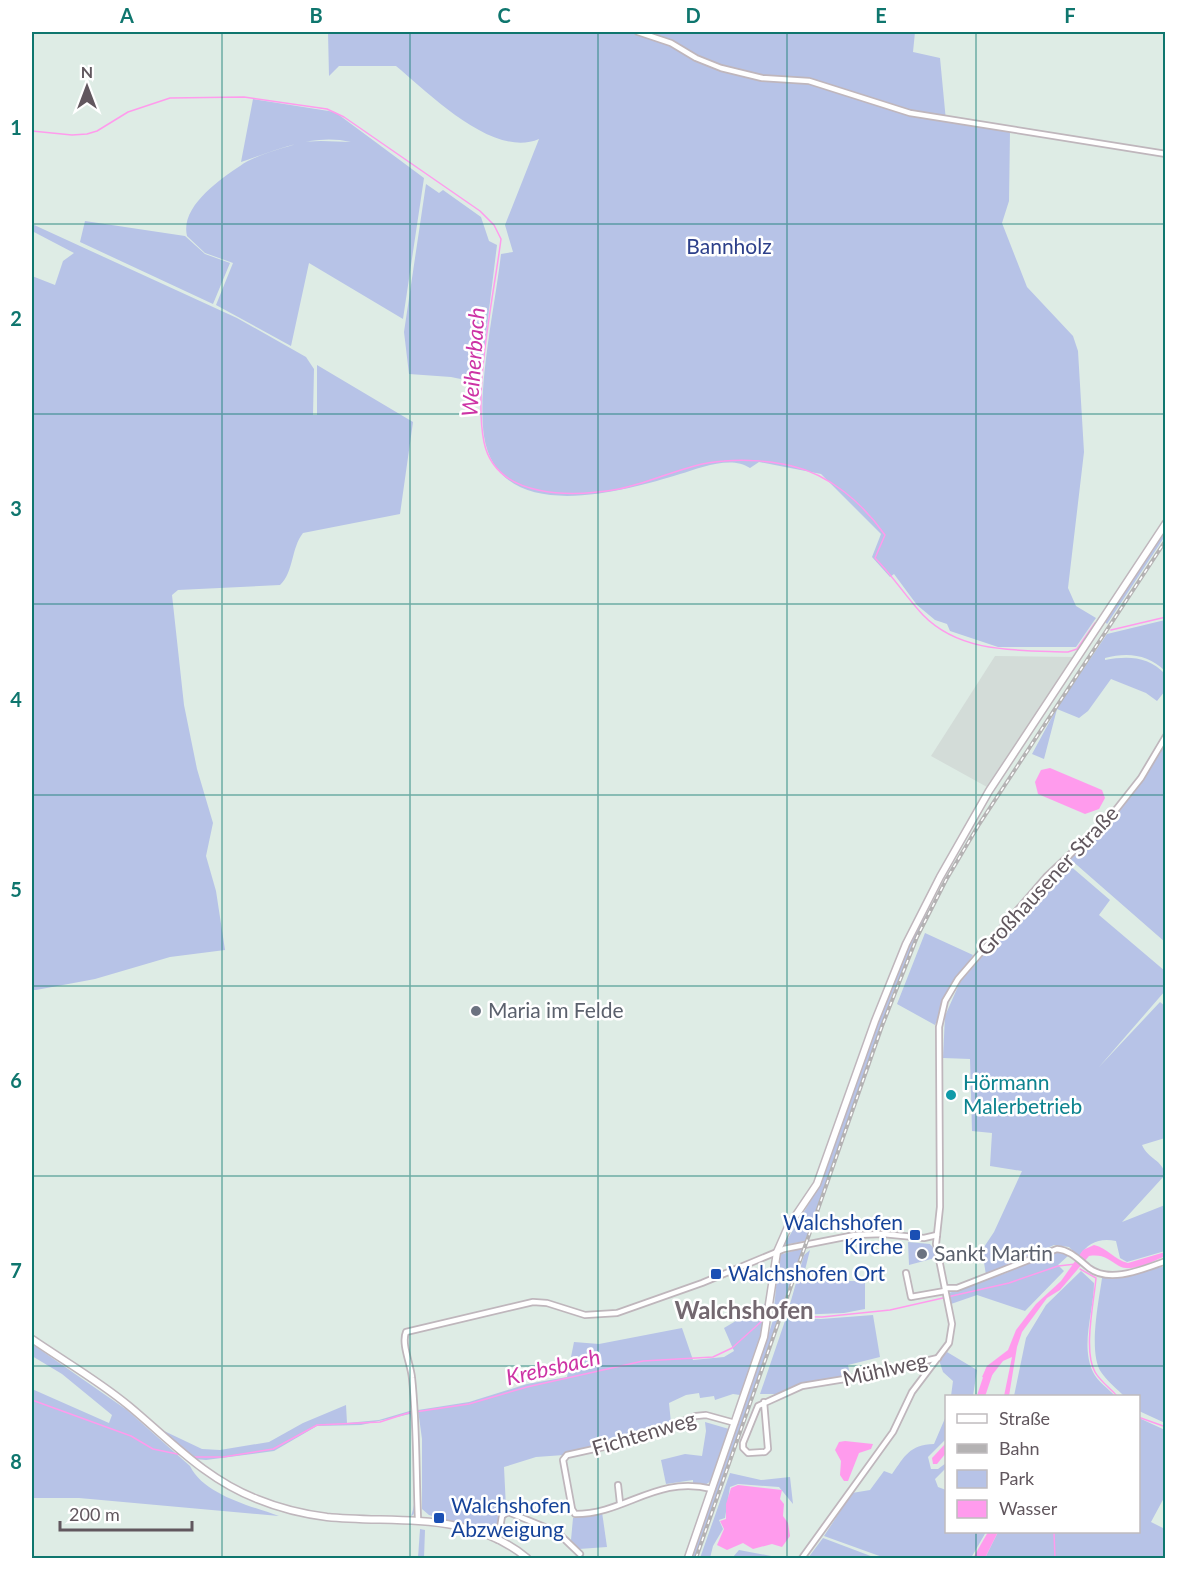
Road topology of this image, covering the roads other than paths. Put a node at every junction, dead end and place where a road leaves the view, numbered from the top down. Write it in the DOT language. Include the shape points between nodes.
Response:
graph roads {
  1 [pos="638,32"];
  2 [pos="1166,154"];
  3 [pos="1166,523"];
  4 [pos="1165,737"];
  5 [pos="937,1235"];
  6 [pos="924,1238"];
  7 [pos="936,1242"];
  8 [pos="777,1252"];
  9 [pos="1166,1261"];
  10 [pos="906,1273"];
  11 [pos="946,1292"];
  12 [pos="32,1339"];
  13 [pos="938,1358"];
  14 [pos="764,1402"];
  15 [pos="735,1423"];
  16 [pos="618,1485"];
  17 [pos="712,1489"];
  18 [pos="620,1503"];
  19 [pos="417,1519"];
  20 [pos="498,1540"];
  21 [pos="580,1554"];
  22 [pos="527,1558"];
  23 [pos="688,1558"];
  24 [pos="802,1558"];
  1 -- 2 [label="street" via="722,68 762,78 809,81 910,113"];
  3 -- 8 [label="street" via="989,791 940,877 886,991 817,1185 788,1227"];
  4 -- 5 [label="street, Großhausener Straße" via="1141,778 1111,816 1046,877 971,963 945,1001 939,1027"];
  5 -- 6 [label="street"];
  5 -- 7 [label="street, Großhausener Straße"];
  6 -- 7 [label="street"];
  6 -- 8 [label="street" via="861,1234"];
  7 -- 11 [label="street, Mühlweg"];
  8 -- 15 [label="street" via="767,1322"];
  8 -- 19 [label="street" via="617,1313 585,1315 533,1302 409,1331 404,1335 418,1440"];
  9 -- 11 [label="street" via="1113,1274 1098,1273 1062,1249 1052,1249"];
  10 -- 11 [label="street" via="911,1297"];
  11 -- 13 [label="street, Mühlweg" via="951,1337"];
  12 -- 19 [label="street" via="118,1397 176,1449 238,1490 291,1510 335,1517"];
  13 -- 14 [label="street, Mühlweg" via="802,1386"];
  13 -- 24 [label="street" via="912,1392 878,1454"];
  14 -- 14 [label="street" via="755,1409 743,1443 748,1453 767,1451"];
  15 -- 17 [label="street"];
  15 -- 18 [label="street, Fichtenweg" via="696,1416 645,1437 567,1455 563,1460 573,1513"];
  16 -- 18 [label="street"];
  17 -- 18 [label="street" via="680,1485"];
  17 -- 23 [label="street"];
  19 -- 20 [label="street" via="464,1527"];
  20 -- 21 [label="street" via="502,1516 508,1512 557,1532"];
  20 -- 22 [label="street"];
}
